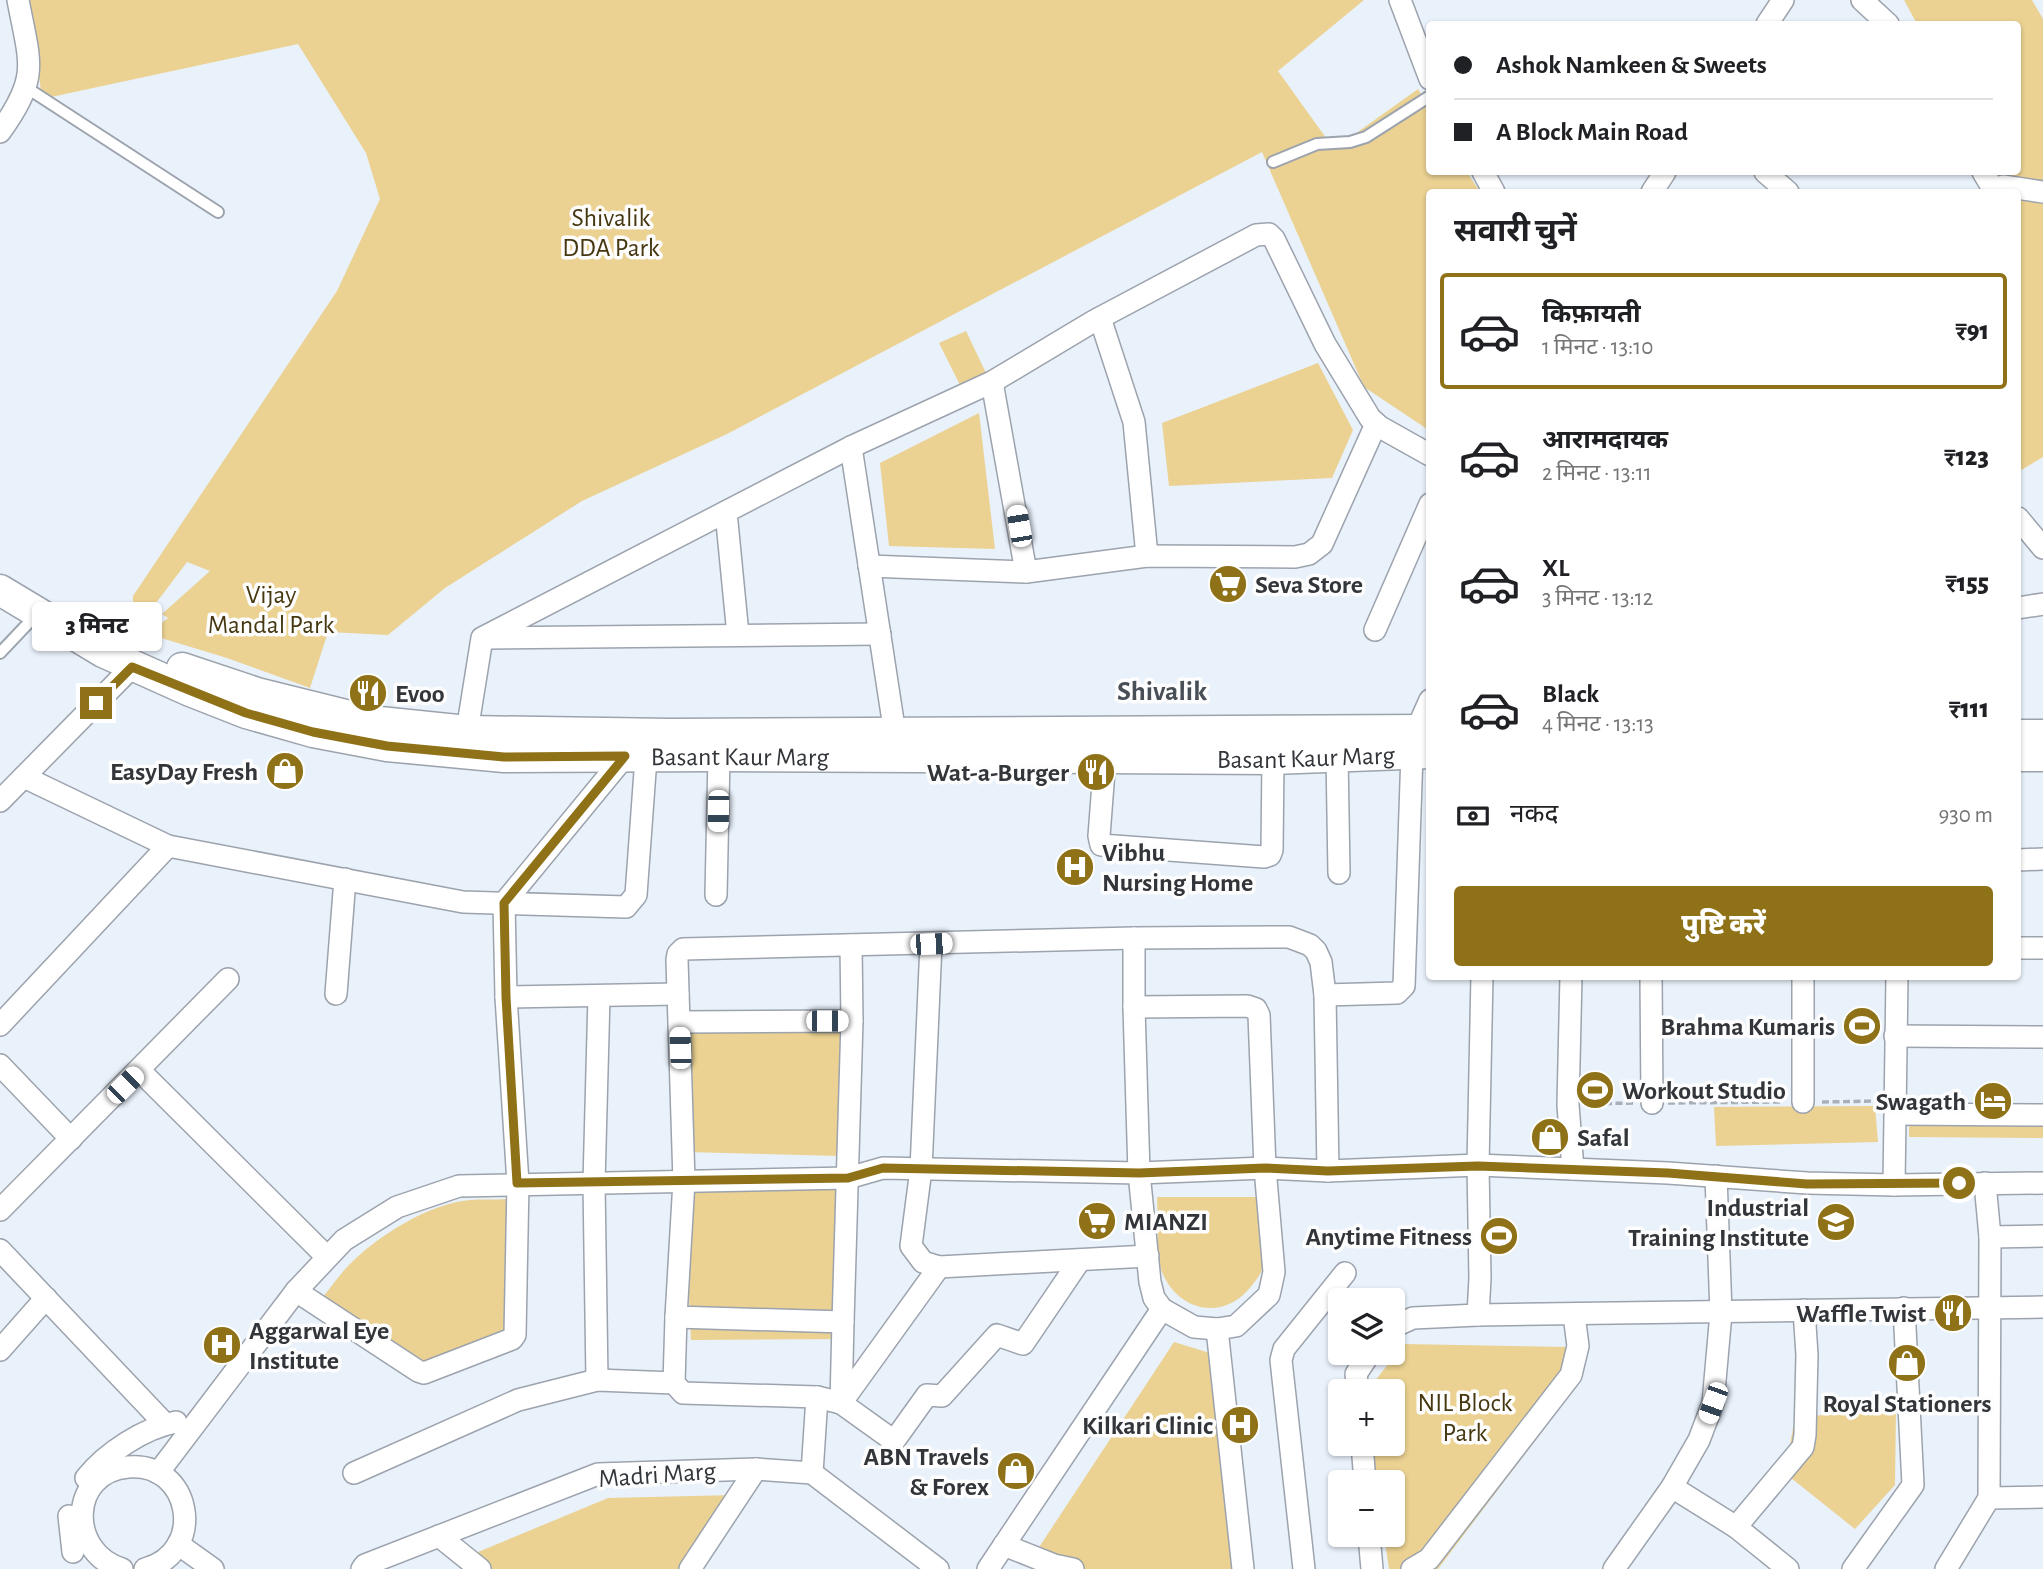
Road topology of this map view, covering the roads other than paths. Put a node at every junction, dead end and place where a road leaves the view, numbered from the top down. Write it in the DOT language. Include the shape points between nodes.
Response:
graph roads {
  1 [pos="18,0"];
  2 [pos="1400,0"];
  3 [pos="1783,0"];
  4 [pos="1862,0"];
  5 [pos="1769,21"];
  6 [pos="1885,21"];
  7 [pos="1426,68"];
  8 [pos="27,88"];
  9 [pos="1426,99"];
  10 [pos="0,132"];
  11 [pos="1273,162"];
  12 [pos="1768,175"];
  13 [pos="1785,189"];
  14 [pos="1999,189"];
  15 [pos="2043,192"];
  16 [pos="218,212"];
  17 [pos="1100,318"];
  18 [pos="992,382"];
  19 [pos="1376,424"];
  20 [pos="851,447"];
  21 [pos="1426,453"];
  22 [pos="726,512"];
  23 [pos="1426,513"];
  24 [pos="2021,522"];
  25 [pos="2043,548"];
  26 [pos="1147,556"];
  27 [pos="869,566"];
  28 [pos="0,571"];
  29 [pos="1026,572"];
  30 [pos="0,590"];
  31 [pos="2043,604"];
  32 [pos="2021,608"];
  33 [pos="38,613"];
  34 [pos="1375,629"];
  35 [pos="880,634"];
  36 [pos="0,635"];
  37 [pos="738,635"];
  38 [pos="482,638"];
  39 [pos="10,642"];
  40 [pos="0,653"];
  41 [pos="132,667"];
  42 [pos="1426,720"];
  43 [pos="467,731"];
  44 [pos="895,734"];
  45 [pos="2021,735"];
  46 [pos="2043,735"];
  47 [pos="1422,741"];
  48 [pos="638,745"];
  49 [pos="1337,755"];
  50 [pos="719,756"];
  51 [pos="2021,756"];
  52 [pos="2043,756"];
  53 [pos="1105,758"];
  54 [pos="1273,759"];
  55 [pos="24,777"];
  56 [pos="0,801"];
  57 [pos="168,846"];
  58 [pos="2043,859"];
  59 [pos="2021,860"];
  60 [pos="1339,873"];
  61 [pos="345,879"];
  62 [pos="716,895"];
  63 [pos="504,903"];
  64 [pos="1134,938"];
  65 [pos="931,944"];
  66 [pos="851,945"];
  67 [pos="2021,948"];
  68 [pos="2043,948"];
  69 [pos="228,979"];
  70 [pos="1482,980"];
  71 [pos="1571,980"];
  72 [pos="1651,980"];
  73 [pos="1803,980"];
  74 [pos="1897,980"];
  75 [pos="336,994"];
  76 [pos="678,995"];
  77 [pos="1325,995"];
  78 [pos="599,996"];
  79 [pos="506,997"];
  80 [pos="1134,1007"];
  81 [pos="852,1021"];
  82 [pos="679,1022"];
  83 [pos="0,1025"];
  84 [pos="1895,1036"];
  85 [pos="2043,1037"];
  86 [pos="0,1065"];
  87 [pos="139,1070"];
  88 [pos="1803,1102"];
  89 [pos="1652,1103"];
  90 [pos="1896,1108"];
  91 [pos="2043,1115"];
  92 [pos="71,1139"];
  93 [pos="1478,1166"];
  94 [pos="1265,1168"];
  95 [pos="921,1169"];
  96 [pos="1573,1169"];
  97 [pos="1328,1171"];
  98 [pos="1139,1173"];
  99 [pos="1716,1176"];
  100 [pos="848,1178"];
  101 [pos="684,1181"];
  102 [pos="1985,1182"];
  103 [pos="517,1183"];
  104 [pos="594,1183"];
  105 [pos="2043,1183"];
  106 [pos="1894,1185"];
  107 [pos="0,1210"];
  108 [pos="2043,1236"];
  109 [pos="1990,1237"];
  110 [pos="0,1250"];
  111 [pos="1148,1256"];
  112 [pos="327,1258"];
  113 [pos="1080,1260"];
  114 [pos="939,1267"];
  115 [pos="1345,1273"];
  116 [pos="296,1291"];
  117 [pos="46,1298"];
  118 [pos="1990,1306"];
  119 [pos="2043,1307"];
  120 [pos="1904,1308"];
  121 [pos="1162,1309"];
  122 [pos="1804,1310"];
  123 [pos="1721,1313"];
  124 [pos="1478,1315"];
  125 [pos="1574,1315"];
  126 [pos="676,1317"];
  127 [pos="843,1322"];
  128 [pos="1405,1322"];
  129 [pos="1217,1329"];
  130 [pos="0,1350"];
  131 [pos="597,1380"];
  132 [pos="674,1383"];
  133 [pos="817,1397"];
  134 [pos="841,1403"];
  135 [pos="198,1419"];
  136 [pos="165,1424"];
  137 [pos="755,1469"];
  138 [pos="158,1473"];
  139 [pos="354,1473"];
  140 [pos="812,1474"];
  141 [pos="1672,1487"];
  142 [pos="2043,1497"];
  143 [pos="1989,1498"];
  144 [pos="82,1513"];
  145 [pos="1736,1527"];
  146 [pos="439,1536"];
  147 [pos="178,1544"];
  148 [pos="1004,1545"];
  149 [pos="1370,1547"];
  150 [pos="68,1561"];
  151 [pos="366,1568"];
  152 [pos="122,1569"];
  153 [pos="145,1569"];
  154 [pos="213,1569"];
  155 [pos="480,1569"];
  156 [pos="690,1569"];
  157 [pos="938,1569"];
  158 [pos="988,1569"];
  159 [pos="1073,1569"];
  160 [pos="1243,1569"];
  161 [pos="1304,1569"];
  162 [pos="1372,1569"];
  163 [pos="1412,1569"];
  164 [pos="1614,1569"];
  165 [pos="1788,1569"];
  166 [pos="1853,1569"];
  167 [pos="1946,1569"];
  1 -- 8 [label="street" via="30,64"];
  2 -- 7 [label="street"];
  3 -- 5 [label="street"];
  4 -- 6 [label="street"];
  8 -- 10 [label="street"];
  8 -- 16 [label="lane"];
  9 -- 11 [label="lane" via="1366,137 1317,144"];
  12 -- 13 [label="street"];
  14 -- 15 [label="street"];
  17 -- 18 [label="street"];
  17 -- 19 [label="street" via="1256,235 1269,234 1325,344"];
  17 -- 26 [label="street" via="1134,422"];
  18 -- 20 [label="street"];
  18 -- 29 [label="street"];
  19 -- 21 [label="street"];
  19 -- 26 [label="street" via="1322,544 1314,551 1295,557"];
  20 -- 22 [label="street"];
  20 -- 27 [label="street"];
  22 -- 37 [label="street"];
  22 -- 38 [label="street"];
  23 -- 34 [label="street"];
  24 -- 25 [label="street"];
  26 -- 29 [label="street"];
  27 -- 29 [label="street"];
  27 -- 35 [label="street"];
  28 -- 43 [label="main road, Basant Kaur Marg" via="80,619 178,667 257,693 370,721"];
  30 -- 33 [label="main road, Basant Kaur Marg"];
  31 -- 32 [label="street"];
  33 -- 39 [label="lane"];
  33 -- 41 [label="main road, Basant Kaur Marg"];
  35 -- 37 [label="street"];
  35 -- 44 [label="street"];
  36 -- 39 [label="lane"];
  37 -- 38 [label="street"];
  38 -- 43 [label="street"];
  39 -- 40 [label="lane"];
  41 -- 48 [label="main road, Basant Kaur Marg" via="246,713 387,746 504,757"];
  41 -- 55 [label="street"];
  42 -- 47 [label="street"];
  43 -- 48 [label="main road, Basant Kaur Marg"];
  44 -- 47 [label="main road, Basant Kaur Marg"];
  44 -- 48 [label="main road, Basant Kaur Marg"];
  45 -- 46 [label="main road"];
  47 -- 49 [label="main road, Basant Kaur Marg"];
  47 -- 77 [label="street" via="1404,986 1397,993"];
  48 -- 50 [label="main road, Basant Kaur Marg"];
  48 -- 63 [label="street"];
  48 -- 63 [label="street" via="636,895 626,907"];
  49 -- 54 [label="main road, Basant Kaur Marg"];
  49 -- 60 [label="street"];
  50 -- 53 [label="main road, Basant Kaur Marg"];
  50 -- 62 [label="street"];
  51 -- 52 [label="main road"];
  53 -- 54 [label="main road, Basant Kaur Marg"];
  53 -- 54 [label="street" via="1101,845 1264,857 1272,850"];
  55 -- 56 [label="street"];
  55 -- 57 [label="street"];
  57 -- 61 [label="street"];
  57 -- 83 [label="street"];
  58 -- 59 [label="street"];
  61 -- 63 [label="street" via="463,901"];
  61 -- 75 [label="street"];
  63 -- 79 [label="street"];
  64 -- 65 [label="street"];
  64 -- 77 [label="street" via="1301,940 1316,951 1321,962"];
  64 -- 80 [label="street"];
  65 -- 66 [label="street"];
  65 -- 95 [label="street"];
  66 -- 76 [label="street" via="684,949 677,960"];
  66 -- 81 [label="street"];
  67 -- 68 [label="street"];
  69 -- 87 [label="street"];
  70 -- 93 [label="street"];
  71 -- 96 [label="street" via="1568,1105"];
  72 -- 89 [label="street"];
  73 -- 88 [label="street"];
  74 -- 84 [label="street"];
  76 -- 78 [label="street"];
  76 -- 82 [label="street"];
  77 -- 97 [label="street"];
  78 -- 79 [label="street"];
  78 -- 104 [label="street"];
  79 -- 103 [label="street"];
  80 -- 94 [label="street" via="1247,1006 1258,1012"];
  80 -- 98 [label="street"];
  81 -- 82 [label="street"];
  81 -- 100 [label="street"];
  82 -- 101 [label="street"];
  84 -- 85 [label="street"];
  84 -- 90 [label="street"];
  86 -- 92 [label="street"];
  87 -- 92 [label="street"];
  87 -- 112 [label="street"];
  90 -- 91 [label="street"];
  90 -- 106 [label="street"];
  92 -- 107 [label="street"];
  93 -- 96 [label="street"];
  93 -- 97 [label="street"];
  93 -- 124 [label="street"];
  94 -- 97 [label="street"];
  94 -- 98 [label="street"];
  94 -- 129 [label="street" via="1274,1272 1269,1295 1236,1326"];
  95 -- 98 [label="street"];
  95 -- 100 [label="street" via="883,1168"];
  95 -- 114 [label="street" via="911,1246 923,1262"];
  96 -- 99 [label="street"];
  98 -- 111 [label="street"];
  99 -- 106 [label="street"];
  99 -- 123 [label="street"];
  100 -- 101 [label="street"];
  100 -- 127 [label="street"];
  101 -- 104 [label="street"];
  101 -- 126 [label="street"];
  102 -- 105 [label="street"];
  102 -- 106 [label="street"];
  102 -- 109 [label="street"];
  103 -- 104 [label="street"];
  103 -- 112 [label="street" via="460,1186 397,1207 344,1240"];
  103 -- 116 [label="street" via="516,1329 512,1339 424,1373"];
  104 -- 131 [label="street"];
  108 -- 109 [label="street"];
  109 -- 118 [label="street"];
  110 -- 117 [label="street"];
  111 -- 113 [label="street"];
  111 -- 121 [label="street" via="1154,1298"];
  112 -- 116 [label="street"];
  113 -- 114 [label="street"];
  113 -- 134 [label="street" via="1023,1344 997,1335 942,1396 927,1395 894,1441"];
  114 -- 134 [label="street"];
  115 -- 161 [label="street" via="1280,1360"];
  116 -- 135 [label="street"];
  117 -- 130 [label="street"];
  117 -- 136 [label="street"];
  118 -- 119 [label="street"];
  118 -- 120 [label="street"];
  118 -- 143 [label="street"];
  120 -- 122 [label="street"];
  120 -- 166 [label="street" via="1913,1485"];
  121 -- 129 [label="street" via="1194,1327"];
  121 -- 148 [label="street"];
  122 -- 123 [label="street"];
  122 -- 145 [label="street" via="1803,1447"];
  123 -- 125 [label="street"];
  123 -- 141 [label="street" via="1713,1403 1699,1440"];
  124 -- 125 [label="street"];
  124 -- 128 [label="street"];
  125 -- 163 [label="street" via="1578,1346 1571,1375 1429,1559"];
  126 -- 127 [label="street"];
  126 -- 132 [label="street"];
  127 -- 134 [label="street"];
  129 -- 160 [label="street"];
  131 -- 132 [label="street"];
  131 -- 139 [label="street" via="518,1400"];
  132 -- 133 [label="street" via="691,1395"];
  133 -- 134 [label="street"];
  133 -- 140 [label="street"];
  135 -- 136 [label="street"];
  135 -- 138 [label="street"];
  136 -- 150 [label="street" via="112,1451 72,1497"];
  137 -- 140 [label="street, Madri Marg"];
  137 -- 146 [label="street, Madri Marg" via="598,1474"];
  137 -- 156 [label="street"];
  138 -- 144 [label="street" via="130,1466 108,1473 90,1490"];
  138 -- 147 [label="street" via="172,1483 183,1502 185,1524"];
  140 -- 157 [label="street"];
  141 -- 145 [label="street"];
  141 -- 164 [label="street"];
  142 -- 143 [label="street"];
  143 -- 167 [label="street"];
  144 -- 150 [label="street"];
  144 -- 152 [label="street" via="83,1533 92,1549"];
  145 -- 165 [label="street"];
  146 -- 151 [label="street, Madri Marg"];
  146 -- 155 [label="street"];
  147 -- 153 [label="street" via="165,1560"];
  147 -- 154 [label="street"];
  148 -- 158 [label="street"];
  148 -- 159 [label="street"];
  149 -- 162 [label="street"];
}
